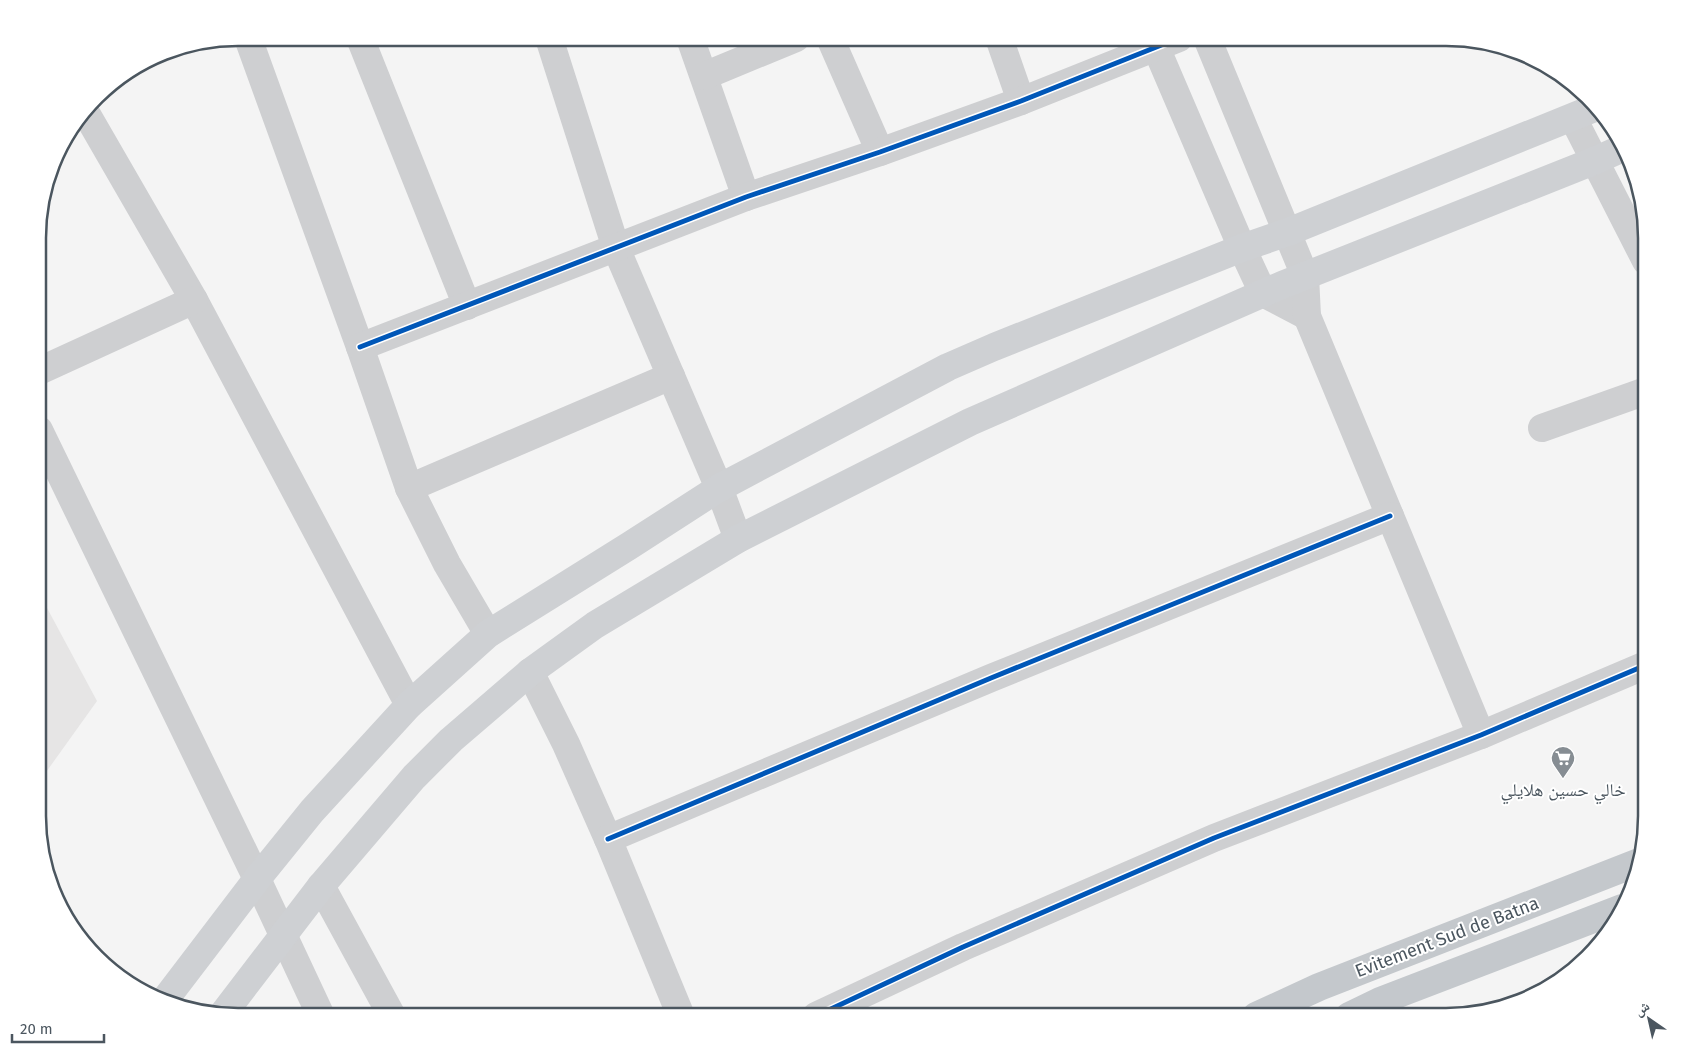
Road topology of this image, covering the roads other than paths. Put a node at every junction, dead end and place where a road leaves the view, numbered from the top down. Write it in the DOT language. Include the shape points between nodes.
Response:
graph roads {
  1 [pos="251,46"];
  2 [pos="363,46"];
  3 [pos="552,46"];
  4 [pos="693,46"];
  5 [pos="777,46"];
  6 [pos="834,46"];
  7 [pos="1003,46"];
  8 [pos="1150,46"];
  9 [pos="1164,46"];
  10 [pos="1210,46"];
  11 [pos="704,76"];
  12 [pos="1021,101"];
  13 [pos="1582,113"];
  14 [pos="89,118"];
  15 [pos="1617,151"];
  16 [pos="880,152"];
  17 [pos="1594,161"];
  18 [pos="746,197"];
  19 [pos="1288,232"];
  20 [pos="1638,246"];
  21 [pos="616,248"];
  22 [pos="1242,248"];
  23 [pos="1305,276"];
  24 [pos="1264,293"];
  25 [pos="194,300"];
  26 [pos="467,306"];
  27 [pos="1307,316"];
  28 [pos="360,347"];
  29 [pos="46,368"];
  30 [pos="671,376"];
  31 [pos="1638,394"];
  32 [pos="1542,428"];
  33 [pos="46,444"];
  34 [pos="409,488"];
  35 [pos="719,488"];
  36 [pos="1390,516"];
  37 [pos="738,539"];
  38 [pos="488,634"];
  39 [pos="1638,668"];
  40 [pos="530,672"];
  41 [pos="409,705"];
  42 [pos="1481,735"];
  43 [pos="608,839"];
  44 [pos="1631,865"];
  45 [pos="257,879"];
  46 [pos="321,886"];
  47 [pos="1612,912"];
  48 [pos="282,935"];
  49 [pos="169,995"];
  50 [pos="228,1007"];
  51 [pos="317,1008"];
  52 [pos="388,1008"];
  53 [pos="678,1008"];
  54 [pos="833,1008"];
  55 [pos="1273,1008"];
  56 [pos="1366,1008"];
  1 -- 28 [label="street"];
  2 -- 26 [label="street"];
  3 -- 21 [label="street"];
  4 -- 11 [label="street"];
  5 -- 11 [label="street"];
  6 -- 16 [label="street"];
  7 -- 12 [label="street"];
  8 -- 12 [label="street"];
  9 -- 22 [label="street"];
  10 -- 19 [label="street"];
  11 -- 18 [label="street"];
  12 -- 16 [label="street"];
  13 -- 17 [label="street"];
  13 -- 19 [label="main road"];
  14 -- 25 [label="street"];
  15 -- 17 [label="main road"];
  16 -- 18 [label="street"];
  17 -- 20 [label="street"];
  17 -- 23 [label="main road"];
  18 -- 21 [label="street"];
  19 -- 22 [label="main road"];
  19 -- 23 [label="street"];
  21 -- 26 [label="street"];
  21 -- 30 [label="street"];
  22 -- 24 [label="street"];
  22 -- 35 [label="main road" via="948,368"];
  23 -- 24 [label="main road"];
  23 -- 27 [label="street"];
  24 -- 27 [label="street"];
  24 -- 37 [label="main road" via="970,422"];
  25 -- 29 [label="street"];
  25 -- 41 [label="street"];
  26 -- 28 [label="street"];
  27 -- 36 [label="street"];
  28 -- 34 [label="street"];
  30 -- 34 [label="street"];
  30 -- 35 [label="street"];
  31 -- 32 [label="street"];
  33 -- 45 [label="street"];
  34 -- 38 [label="street" via="447,564"];
  35 -- 37 [label="street"];
  35 -- 38 [label="main road"];
  36 -- 42 [label="street"];
  36 -- 43 [label="street" via="1000,674"];
  37 -- 40 [label="main road" via="595,625"];
  38 -- 41 [label="main road"];
  39 -- 42 [label="street"];
  40 -- 43 [label="street"];
  40 -- 46 [label="main road" via="451,740"];
  41 -- 45 [label="main road" via="312,811"];
  42 -- 54 [label="street" via="1205,842 963,947"];
  43 -- 53 [label="street"];
  44 -- 55 [label="highway, Evitement Sud de Batna" via="1319,987"];
  45 -- 48 [label="street"];
  45 -- 49 [label="main road"];
  46 -- 48 [label="main road"];
  46 -- 52 [label="street"];
  47 -- 56 [label="highway, Evitement Sud de Batna"];
  48 -- 50 [label="main road"];
  48 -- 51 [label="street"];
}
